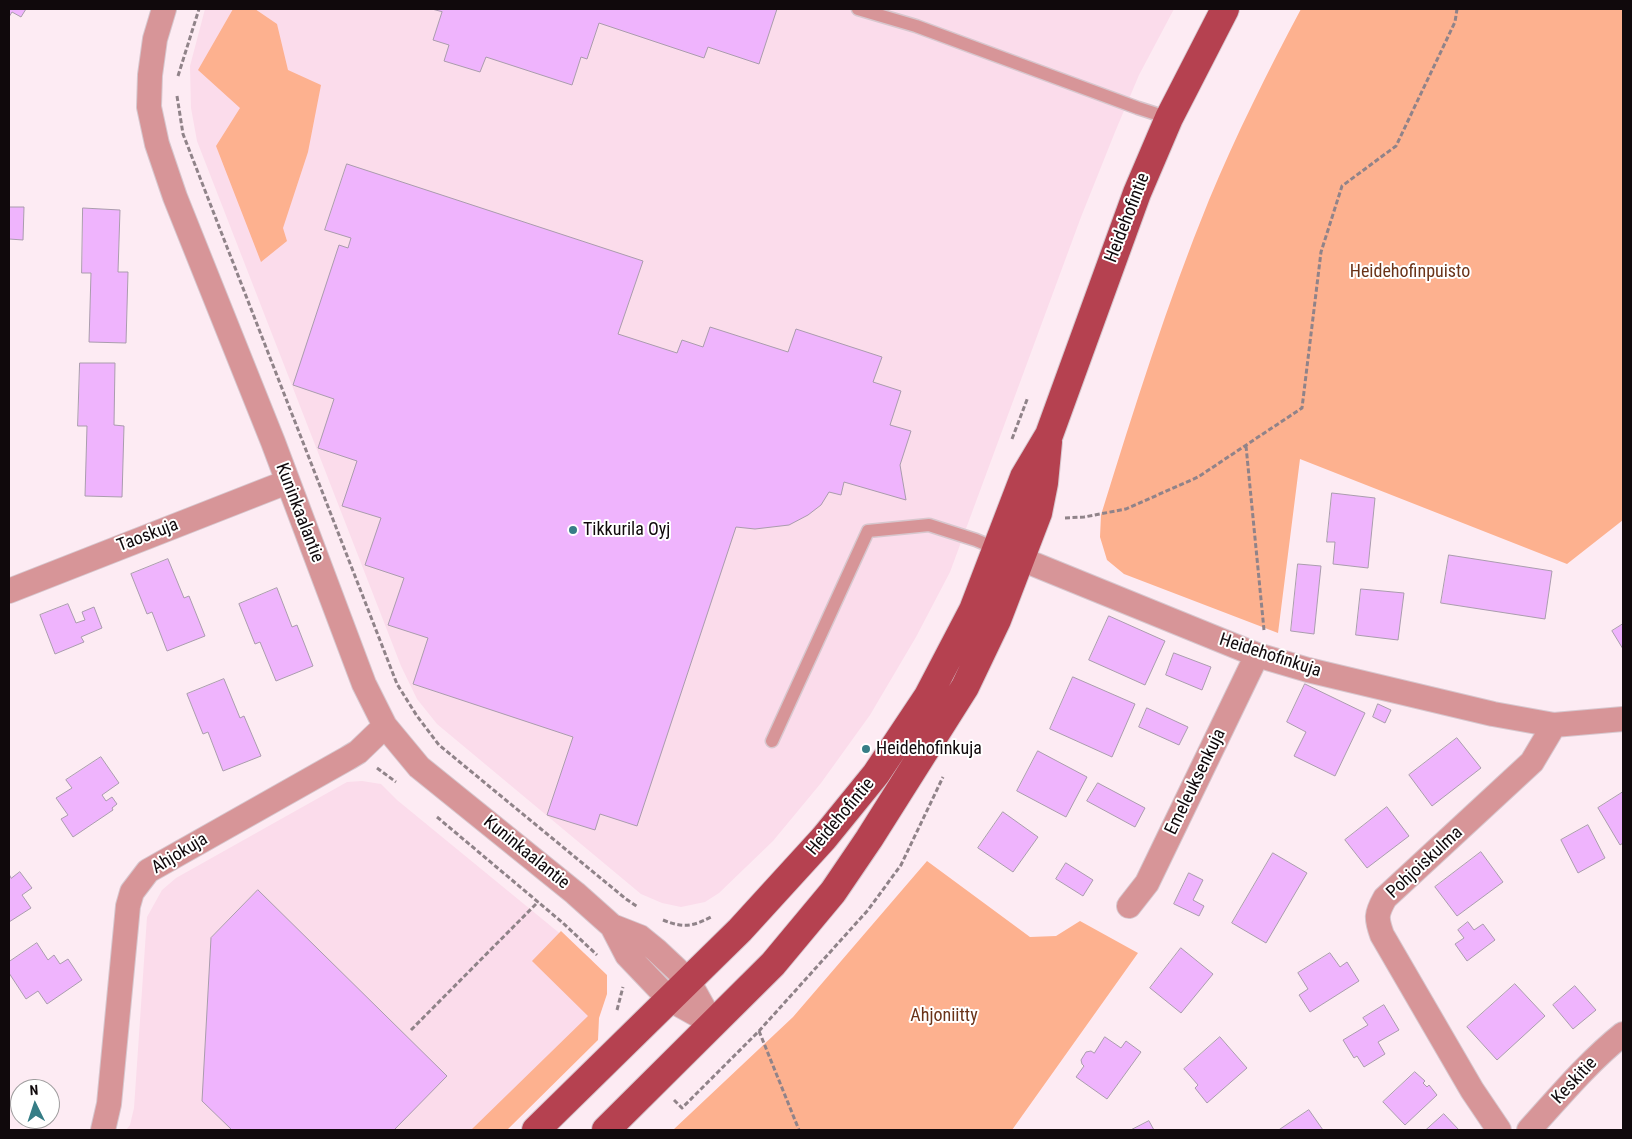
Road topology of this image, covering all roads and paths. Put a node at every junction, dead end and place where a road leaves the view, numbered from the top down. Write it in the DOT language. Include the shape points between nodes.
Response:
graph roads {
  1 [pos="164,9"];
  2 [pos="199,9"];
  3 [pos="858,9"];
  4 [pos="1225,9"];
  5 [pos="1457,9"];
  6 [pos="177,77"];
  7 [pos="176,95"];
  8 [pos="1169,118"];
  9 [pos="1246,446"];
  10 [pos="287,482"];
  11 [pos="1061,518"];
  12 [pos="1009,554"];
  13 [pos="9,591"];
  14 [pos="1261,646"];
  15 [pos="1623,719"];
  16 [pos="1554,725"];
  17 [pos="386,726"];
  18 [pos="772,741"];
  19 [pos="358,752"];
  20 [pos="402,787"];
  21 [pos="432,813"];
  22 [pos="538,902"];
  23 [pos="1128,906"];
  24 [pos="645,912"];
  25 [pos="715,916"];
  26 [pos="661,919"];
  27 [pos="612,926"];
  28 [pos="597,956"];
  29 [pos="688,980"];
  30 [pos="624,981"];
  31 [pos="798,989"];
  32 [pos="669,1000"];
  33 [pos="615,1016"];
  34 [pos="712,1023"];
  35 [pos="411,1030"];
  36 [pos="759,1031"];
  37 [pos="1623,1034"];
  38 [pos="682,1108"];
  39 [pos="103,1130"];
  40 [pos="536,1130"];
  41 [pos="606,1130"];
  42 [pos="799,1130"];
  43 [pos="1498,1130"];
  44 [pos="1529,1130"];
  1 -- 10 [label="street, Kuninkaalantie" via="154,39 150,75 149,107 157,144"];
  2 -- 6 [label="path"];
  3 -- 8 [label="lane" via="916,26"];
  4 -- 8 [label="main road, Heidehofintie"];
  5 -- 9 [label="path" via="1456,22 1396,146 1342,186 1321,252 1302,408"];
  7 -- 24 [label="path" via="184,134 397,684 439,745"];
  8 -- 12 [label="main road, Heidehofintie" via="1137,193 1049,435 1024,477 1013,504"];
  9 -- 11 [label="path" via="1198,477 1126,509"];
  9 -- 14 [label="path"];
  10 -- 13 [label="street, Taoskuja"];
  10 -- 17 [label="street, Kuninkaalantie" via="364,684"];
  12 -- 14 [label="street, Heidehofinkuja"];
  12 -- 18 [label="lane" via="929,525 868,532"];
  12 -- 29 [label="main road, Heidehofintie" via="973,610 928,696 876,774 824,838 740,930"];
  12 -- 34 [label="main road, Heidehofintie" via="996,620 964,687 869,839 833,892 773,964"];
  14 -- 16 [label="street, Heidehofinkuja" via="1308,670"];
  14 -- 23 [label="street, Emeleuksenkuja" via="1147,884"];
  15 -- 16 [label="street"];
  16 -- 43 [label="street, Pohjoiskulma" via="1532,762 1385,898 1378,911 1382,935"];
  17 -- 19 [label="street, Ahjokuja"];
  17 -- 27 [label="street, Kuninkaalantie" via="419,767"];
  19 -- 20 [label="path"];
  19 -- 39 [label="street, Ahjokuja" via="148,871 132,892 109,1104"];
  21 -- 22 [label="path"];
  22 -- 28 [label="path"];
  22 -- 35 [label="path"];
  25 -- 26 [label="path" via="686,926"];
  27 -- 29 [label="street, Kuninkaalantie" via="640,937"];
  27 -- 32 [label="street, Kuninkaalantie" via="627,955"];
  29 -- 32 [label="main road, Heidehofintie"];
  29 -- 34 [label="street, Kuninkaalantie"];
  30 -- 33 [label="path"];
  31 -- 36 [label="path"];
  32 -- 34 [label="street, Kuninkaalantie"];
  32 -- 40 [label="main road, Heidehofintie"];
  34 -- 41 [label="main road, Heidehofintie"];
  36 -- 38 [label="path"];
  36 -- 42 [label="path"];
  37 -- 44 [label="street, Keskitie" via="1584,1069"];
}
